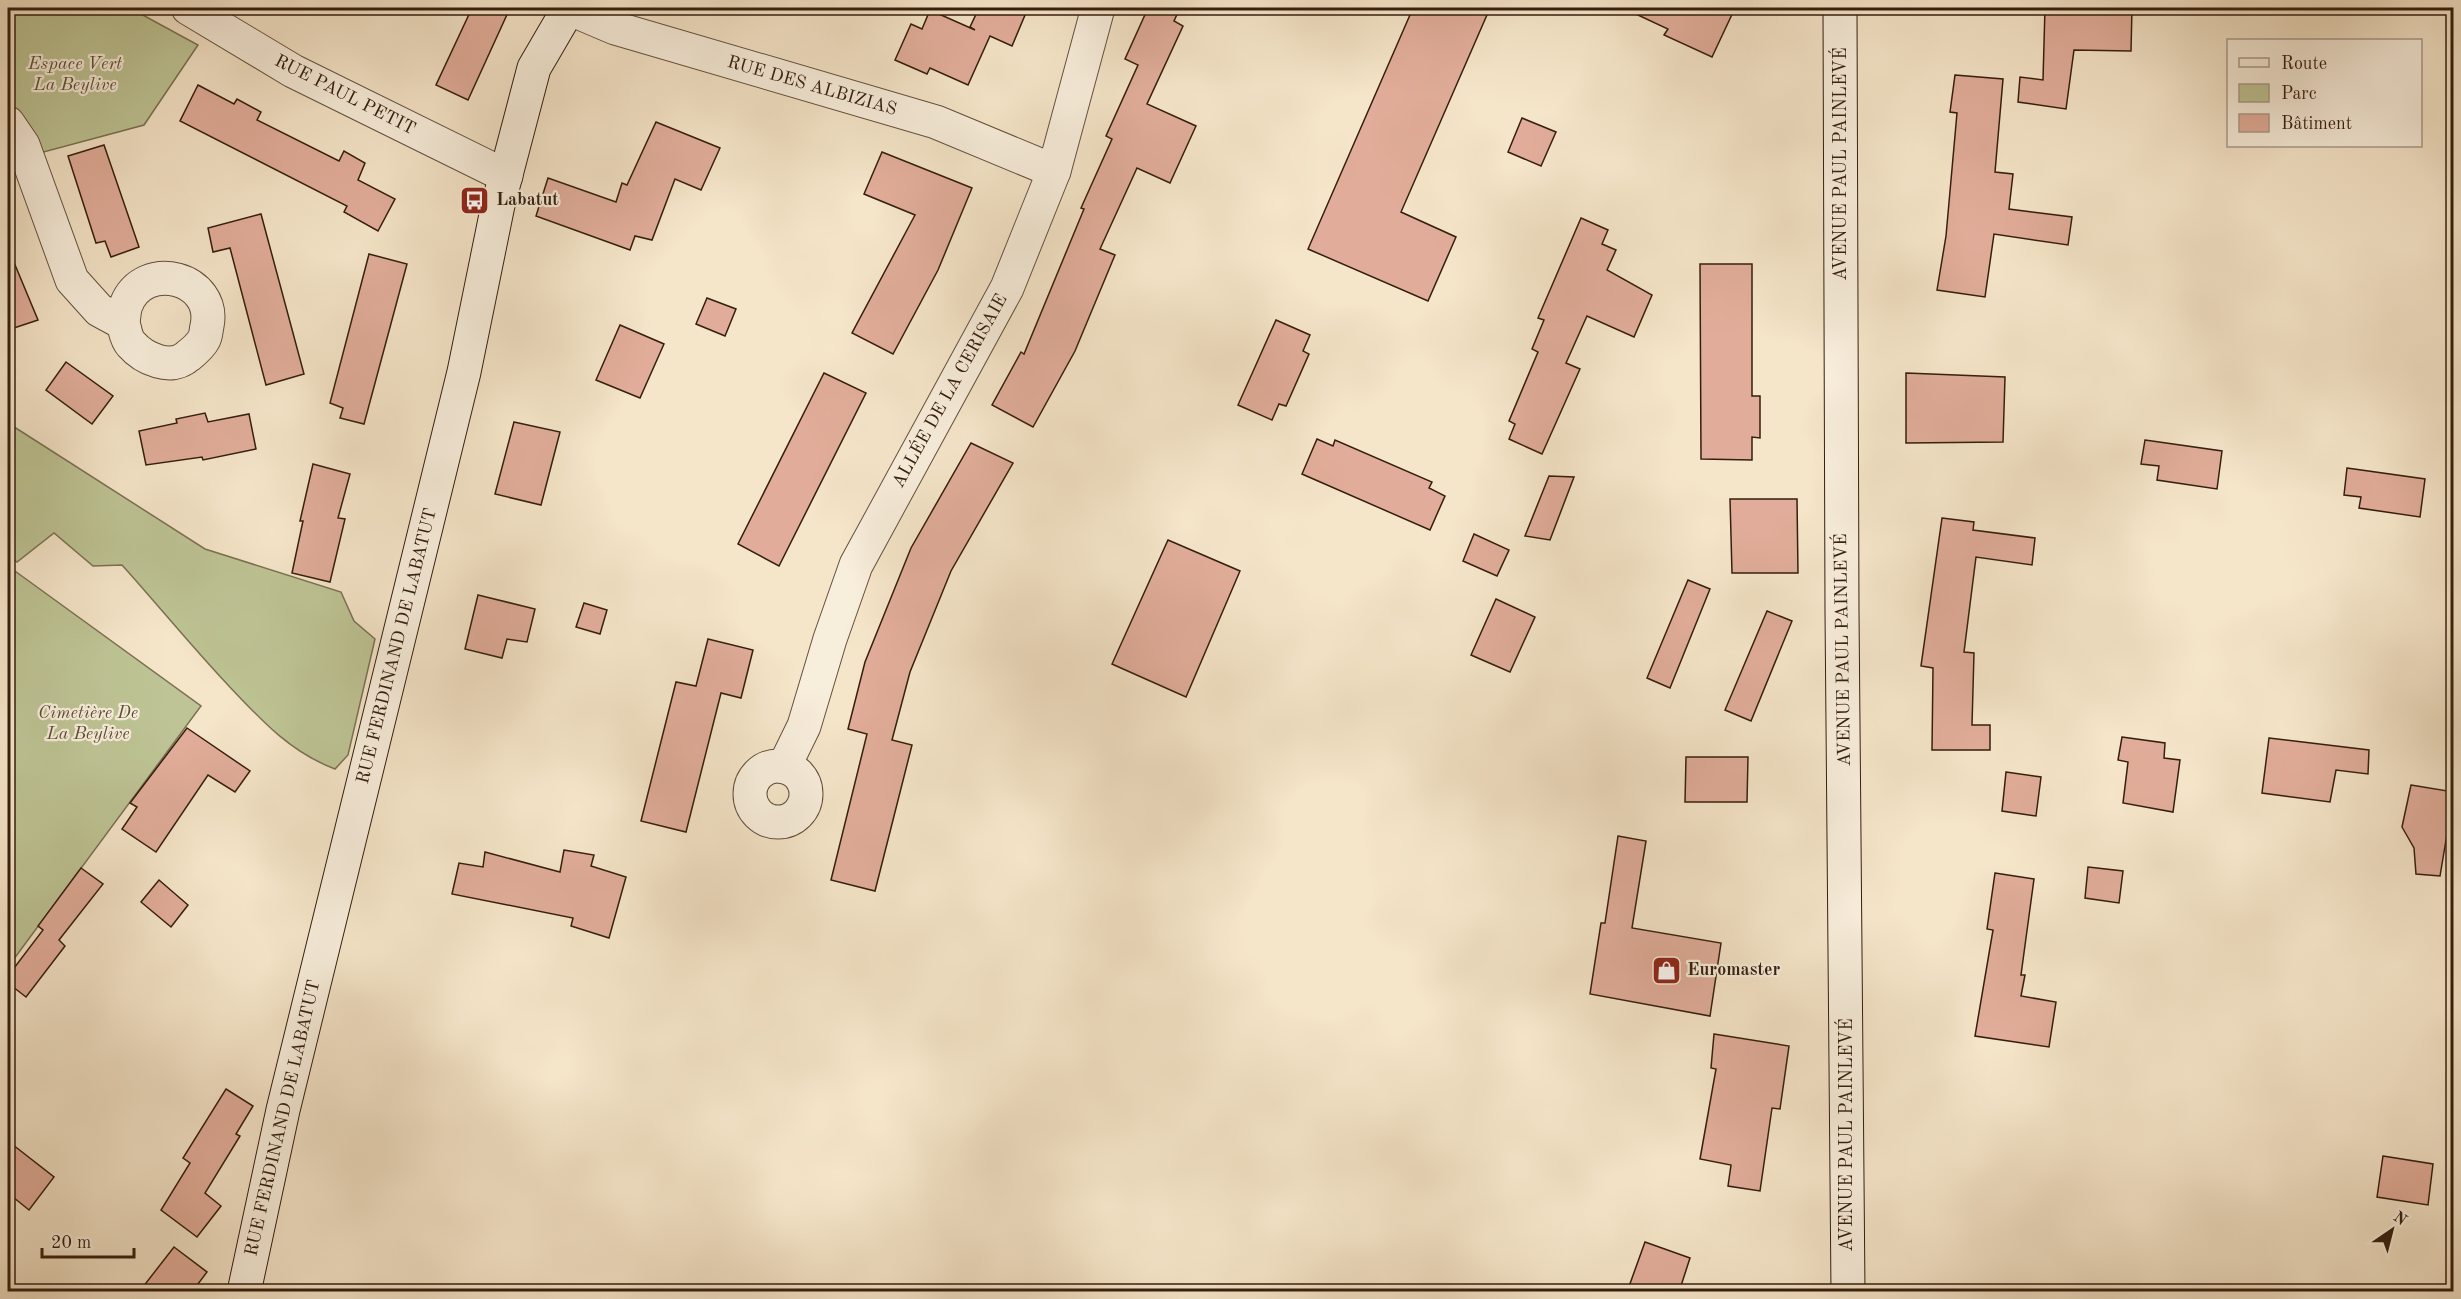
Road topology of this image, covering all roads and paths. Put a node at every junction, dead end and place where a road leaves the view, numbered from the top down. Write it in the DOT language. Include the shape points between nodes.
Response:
graph roads {
  1 [pos="188,8"];
  2 [pos="568,8"];
  3 [pos="1098,8"];
  4 [pos="1840,8"];
  5 [pos="8,123"];
  6 [pos="1054,171"];
  7 [pos="506,176"];
  8 [pos="123,323"];
  9 [pos="784,767"];
  10 [pos="244,1292"];
  11 [pos="1848,1292"];
  1 -- 7 [label="street, RUE PAUL PETIT" via="293,70"];
  2 -- 6 [label="street, RUE DES ALBIZIAS" via="615,28 936,122"];
  2 -- 7 [label="street, RUE FERDINAND DE LABATUT" via="534,68"];
  3 -- 6 [label="street, ALLÉE DE LA CERISAIE"];
  4 -- 11 [label="street, AVENUE PAUL PAINLEVÉ"];
  5 -- 8 [label="street" via="23,145 72,280 99,310"];
  6 -- 9 [label="street, ALLÉE DE LA CERISAIE" via="1007,288 856,565 804,726"];
  7 -- 10 [label="street, RUE FERDINAND DE LABATUT" via="464,372 283,1110"];
}
